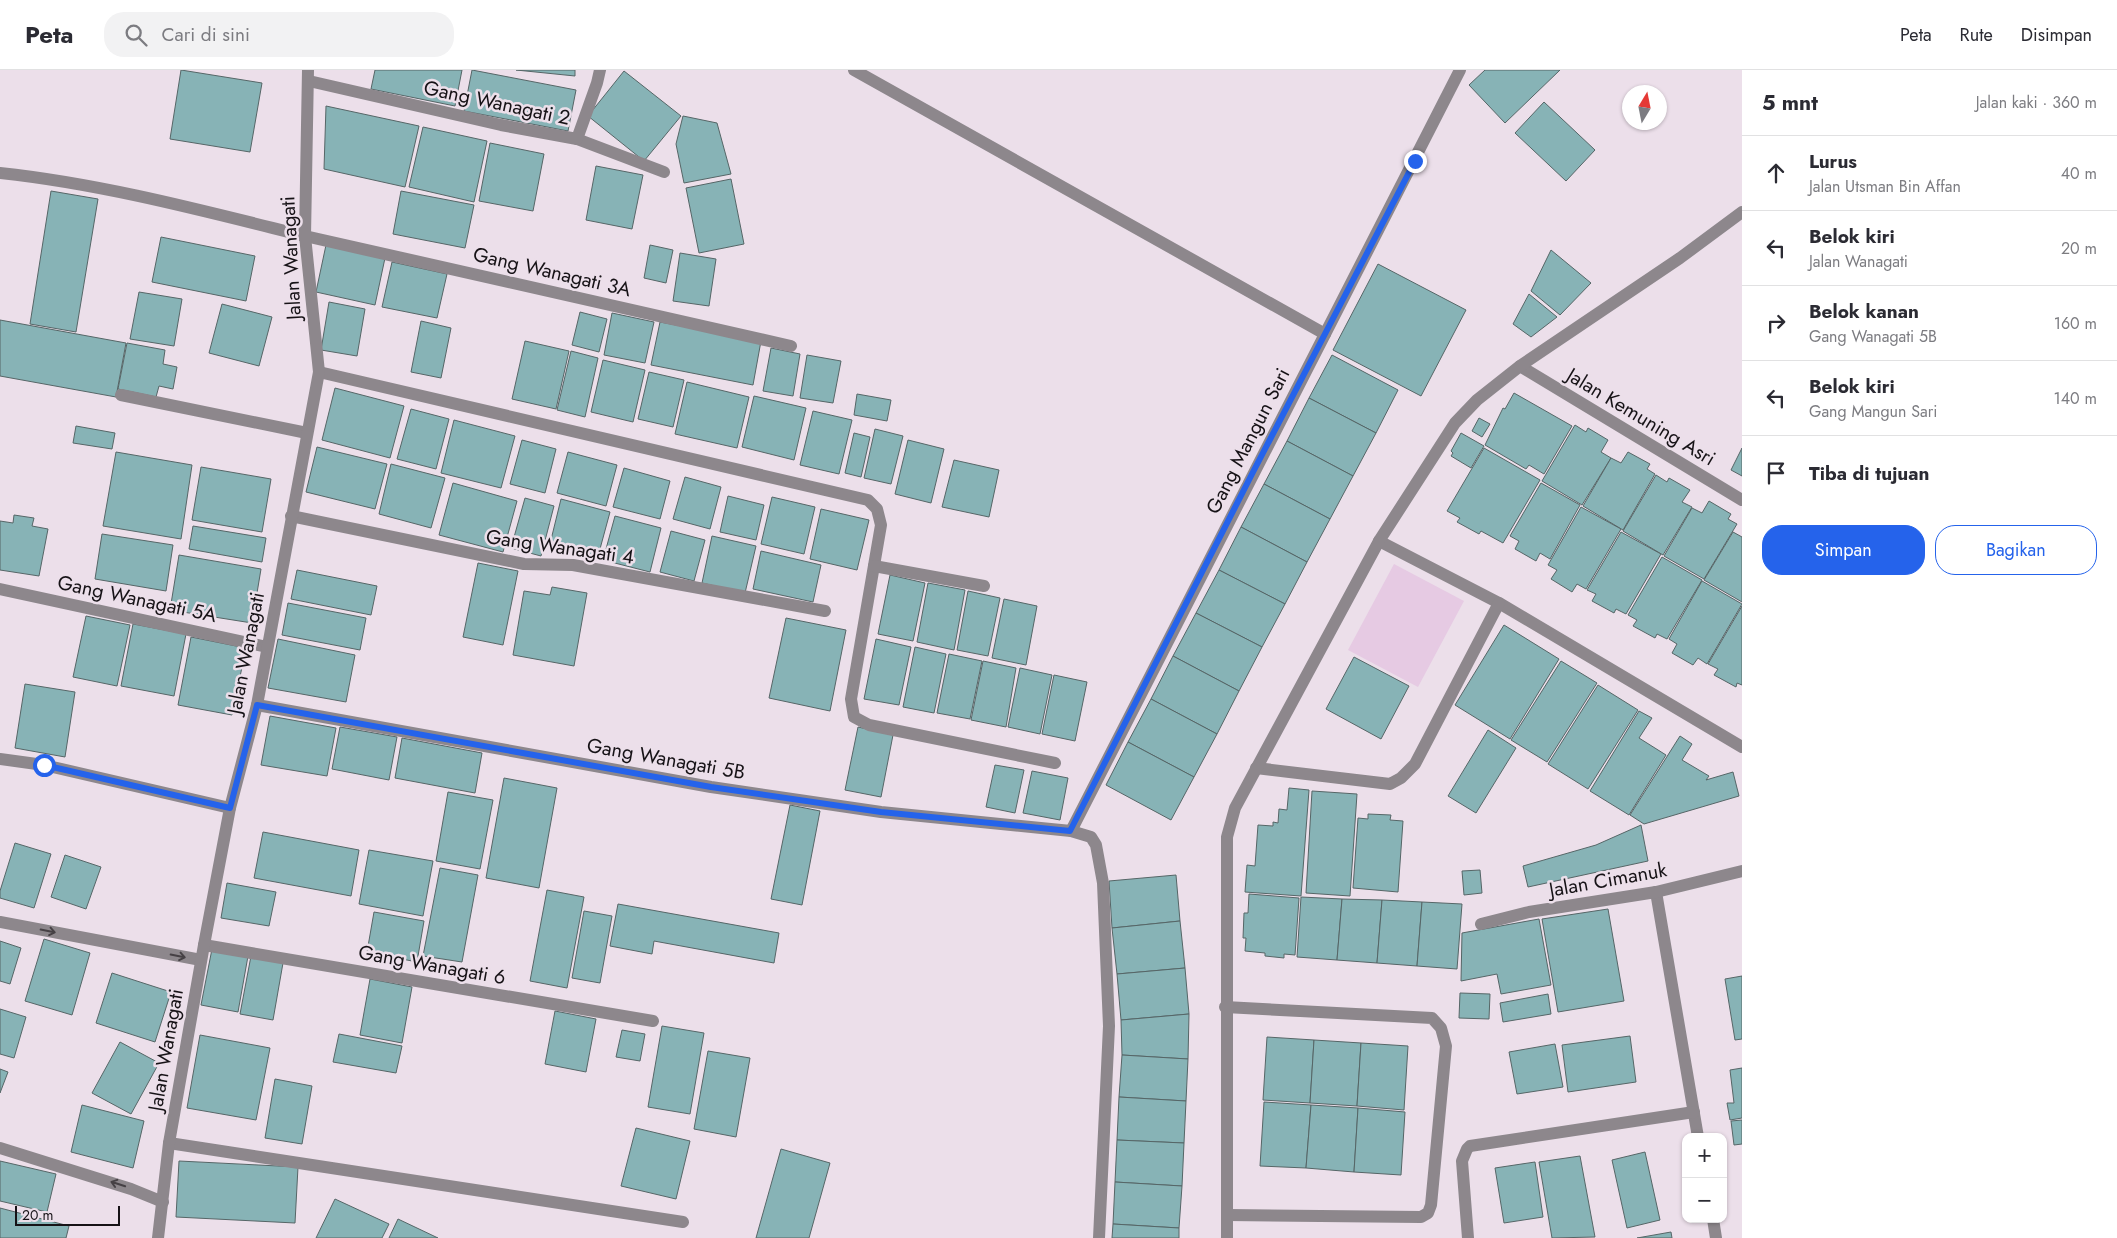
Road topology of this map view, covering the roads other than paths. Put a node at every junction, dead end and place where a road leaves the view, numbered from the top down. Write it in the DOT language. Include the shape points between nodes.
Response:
graph roads {
  1 [pos="600,70"];
  2 [pos="854,70"];
  3 [pos="1460,70"];
  4 [pos="309,75"];
  5 [pos="577,139"];
  6 [pos="664,172"];
  7 [pos="0,173"];
  8 [pos="1742,212"];
  9 [pos="305,236"];
  10 [pos="1325,334"];
  11 [pos="791,346"];
  12 [pos="1520,366"];
  13 [pos="319,372"];
  14 [pos="121,395"];
  15 [pos="307,433"];
  16 [pos="1742,500"];
  17 [pos="291,516"];
  18 [pos="1379,541"];
  19 [pos="874,566"];
  20 [pos="984,586"];
  21 [pos="0,589"];
  22 [pos="1499,603"];
  23 [pos="824,611"];
  24 [pos="267,647"];
  25 [pos="257,705"];
  26 [pos="1742,747"];
  27 [pos="0,759"];
  28 [pos="1055,763"];
  29 [pos="1256,768"];
  30 [pos="230,808"];
  31 [pos="1070,831"];
  32 [pos="1742,872"];
  33 [pos="1656,892"];
  34 [pos="0,922"];
  35 [pos="1481,924"];
  36 [pos="204,945"];
  37 [pos="201,960"];
  38 [pos="1225,1007"];
  39 [pos="653,1021"];
  40 [pos="1694,1112"];
  41 [pos="1697,1133"];
  42 [pos="169,1143"];
  43 [pos="0,1148"];
  44 [pos="163,1202"];
  45 [pos="1228,1215"];
  46 [pos="683,1222"];
  47 [pos="1714,1223"];
  48 [pos="158,1238"];
  49 [pos="1099,1238"];
  50 [pos="1227,1238"];
  51 [pos="1468,1238"];
  52 [pos="1716,1238"];
  1 -- 5 [label="street, Gang Wanagati 2" via="598,84"];
  2 -- 10 [label="street"];
  3 -- 10 [label="street, Gang Mangun Sari"];
  4 -- 5 [label="street, Gang Wanagati 2" via="501,125"];
  4 -- 9 [label="street, Jalan Wanagati"];
  5 -- 6 [label="street"];
  7 -- 9 [label="street, Gang Wanagati 3A" via="129,194"];
  8 -- 12 [label="street"];
  9 -- 11 [label="street, Gang Wanagati 3A"];
  9 -- 13 [label="street, Jalan Wanagati"];
  10 -- 31 [label="street, Gang Mangun Sari"];
  12 -- 16 [label="street, Jalan Kemuning Asri"];
  12 -- 18 [label="street" via="1477,400 1455,423"];
  13 -- 15 [label="street, Jalan Wanagati"];
  13 -- 19 [label="street" via="868,500 877,509 881,525"];
  14 -- 15 [label="street"];
  15 -- 17 [label="street, Jalan Wanagati"];
  17 -- 23 [label="street, Gang Wanagati 4" via="524,564 572,565"];
  17 -- 24 [label="street, Jalan Wanagati"];
  18 -- 22 [label="street"];
  18 -- 29 [label="street"];
  19 -- 20 [label="street"];
  19 -- 28 [label="street" via="851,699 854,717 869,725"];
  21 -- 24 [label="street, Gang Wanagati 5A"];
  22 -- 26 [label="street"];
  22 -- 29 [label="street" via="1415,764 1401,778 1390,784"];
  24 -- 25 [label="street, Jalan Wanagati"];
  25 -- 30 [label="street, Jalan Wanagati"];
  25 -- 31 [label="street, Gang Wanagati 5B" via="711,787 881,812"];
  27 -- 30 [label="street" via="44,765"];
  29 -- 38 [label="street" via="1235,808 1226,837"];
  30 -- 36 [label="street, Jalan Wanagati"];
  31 -- 49 [label="street, Gang Wanagati 5B" via="1091,837 1096,845 1103,883 1109,1026"];
  32 -- 33 [label="street, Jalan Cimanuk"];
  33 -- 35 [label="street, Jalan Cimanuk" via="1529,912"];
  33 -- 40 [label="street"];
  34 -- 37 [label="street, one-way"];
  36 -- 37 [label="street, Jalan Wanagati"];
  36 -- 39 [label="street, Gang Wanagati 6"];
  37 -- 42 [label="street, Jalan Wanagati"];
  38 -- 45 [label="street"];
  38 -- 45 [label="street" via="1432,1018 1441,1028 1446,1046 1428,1214 1421,1217"];
  40 -- 41 [label="street"];
  40 -- 51 [label="street" via="1470,1146 1462,1161"];
  42 -- 44 [label="street, Jalan Wanagati"];
  42 -- 46 [label="street"];
  44 -- 43 [label="street, one-way" via="123,1186"];
  44 -- 48 [label="street, Jalan Wanagati"];
  45 -- 50 [label="street"];
  47 -- 52 [label="street"];
}
